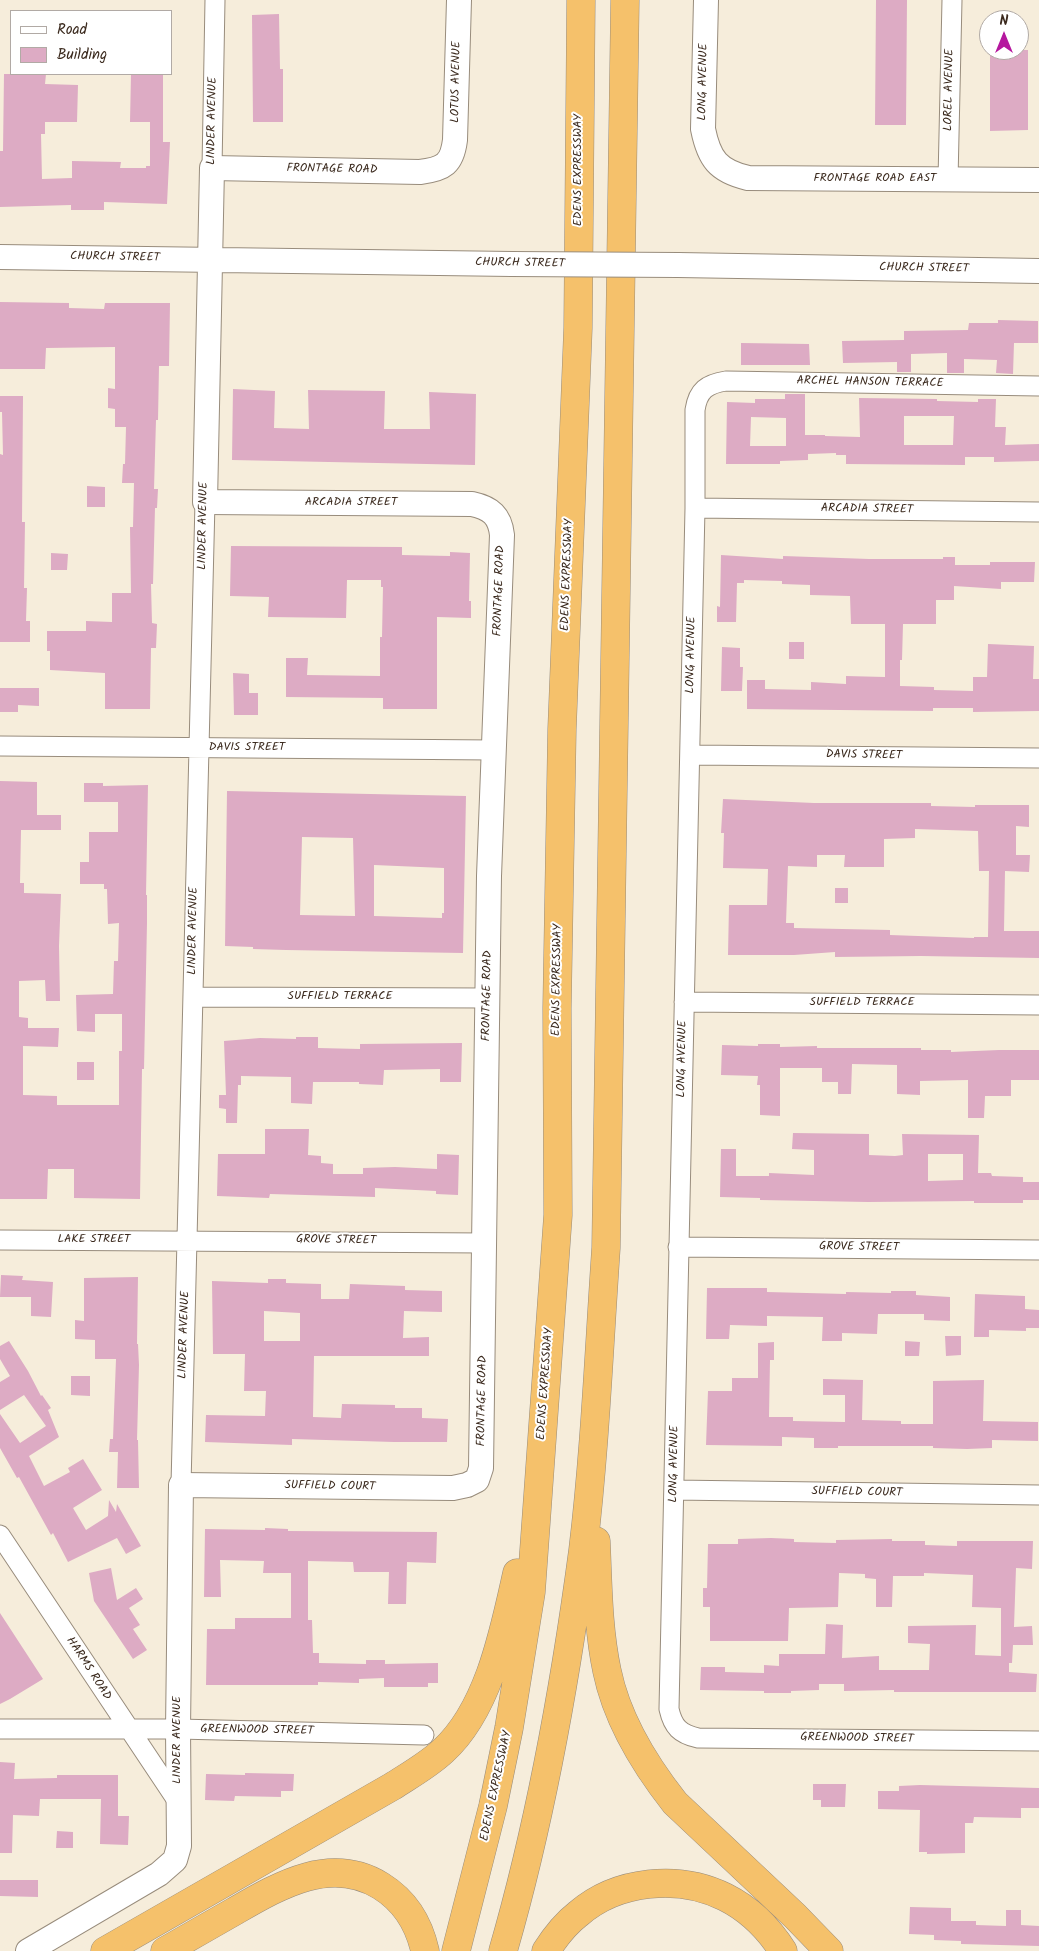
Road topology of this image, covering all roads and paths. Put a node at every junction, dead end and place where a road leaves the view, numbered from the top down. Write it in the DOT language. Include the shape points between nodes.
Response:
graph roads {
  1 [pos="215,0"];
  2 [pos="459,0"];
  3 [pos="580,0"];
  4 [pos="626,0"];
  5 [pos="706,0"];
  6 [pos="952,0"];
  7 [pos="716,161"];
  8 [pos="449,162"];
  9 [pos="212,168"];
  10 [pos="948,180"];
  11 [pos="1039,180"];
  12 [pos="0,256"];
  13 [pos="210,259"];
  14 [pos="1039,271"];
  15 [pos="1039,386"];
  16 [pos="704,390"];
  17 [pos="205,502"];
  18 [pos="696,508"];
  19 [pos="1039,512"];
  20 [pos="495,514"];
  21 [pos="0,746"];
  22 [pos="198,747"];
  23 [pos="494,750"];
  24 [pos="690,755"];
  25 [pos="1039,758"];
  26 [pos="193,997"];
  27 [pos="487,998"];
  28 [pos="684,1002"];
  29 [pos="1039,1005"];
  30 [pos="0,1240"];
  31 [pos="188,1240"];
  32 [pos="485,1243"];
  33 [pos="678,1247"];
  34 [pos="1039,1250"];
  35 [pos="593,1448"];
  36 [pos="539,1474"];
  37 [pos="477,1480"];
  38 [pos="181,1485"];
  39 [pos="674,1490"];
  40 [pos="1039,1495"];
  41 [pos="0,1535"];
  42 [pos="0,1729"];
  43 [pos="128,1729"];
  44 [pos="178,1729"];
  45 [pos="677,1729"];
  46 [pos="424,1735"];
  47 [pos="1039,1741"];
  48 [pos="178,1802"];
  49 [pos="28,1951"];
  50 [pos="105,1951"];
  51 [pos="165,1951"];
  52 [pos="425,1951"];
  53 [pos="456,1951"];
  54 [pos="503,1951"];
  55 [pos="546,1951"];
  56 [pos="783,1951"];
  57 [pos="829,1951"];
  1 -- 9 [label="street, LINDER AVENUE"];
  2 -- 8 [label="street, LOTUS AVENUE" via="456,140"];
  3 -- 36 [label="highway, EDENS EXPRESSWAY" via="578,328 562,729 557,1008 558,1215"];
  4 -- 35 [label="highway" via="606,1248"];
  5 -- 7 [label="street, LONG AVENUE" via="703,130 706,147"];
  6 -- 10 [label="street, LOREL AVENUE"];
  7 -- 10 [label="street, FRONTAGE ROAD EAST" via="729,174 748,178"];
  8 -- 9 [label="street, FRONTAGE ROAD" via="436,170 420,172"];
  9 -- 13 [label="street, LINDER AVENUE"];
  10 -- 11 [label="street, FRONTAGE ROAD EAST"];
  12 -- 13 [label="street, CHURCH STREET"];
  13 -- 14 [label="street, CHURCH STREET, bridge"];
  13 -- 17 [label="street, LINDER AVENUE"];
  15 -- 16 [label="street, ARCHEL HANSON TERRACE" via="726,381 714,383"];
  16 -- 18 [label="street, LONG AVENUE" via="697,398 696,410"];
  17 -- 20 [label="street, ARCADIA STREET" via="472,504"];
  17 -- 22 [label="street, LINDER AVENUE"];
  18 -- 19 [label="street, ARCADIA STREET"];
  18 -- 24 [label="street, LONG AVENUE"];
  20 -- 23 [label="street, FRONTAGE ROAD" via="501,523 502,534"];
  21 -- 22 [label="street, DAVIS STREET"];
  22 -- 23 [label="street, DAVIS STREET"];
  22 -- 26 [label="street, LINDER AVENUE"];
  23 -- 27 [label="street, FRONTAGE ROAD"];
  24 -- 25 [label="street, DAVIS STREET"];
  24 -- 28 [label="street, LONG AVENUE"];
  26 -- 27 [label="street, SUFFIELD TERRACE"];
  26 -- 31 [label="street, LINDER AVENUE"];
  27 -- 32 [label="street, FRONTAGE ROAD"];
  28 -- 29 [label="street, SUFFIELD TERRACE"];
  28 -- 33 [label="street, LONG AVENUE"];
  30 -- 31 [label="street, LAKE STREET"];
  31 -- 32 [label="street, GROVE STREET"];
  31 -- 38 [label="street, LINDER AVENUE"];
  32 -- 37 [label="street, FRONTAGE ROAD" via="482,1456"];
  33 -- 34 [label="street, GROVE STREET"];
  33 -- 39 [label="street, LONG AVENUE"];
  35 -- 54 [label="highway" via="563,1691 530,1848"];
  35 -- 57 [label="highway" via="602,1640 607,1673 625,1723 648,1766 675,1803"];
  36 -- 50 [label="highway" via="505,1624 491,1670 481,1697 456,1737 429,1762 392,1786"];
  36 -- 53 [label="highway, EDENS EXPRESSWAY" via="531,1592 509,1728"];
  37 -- 38 [label="street, SUFFIELD COURT" via="453,1488"];
  38 -- 44 [label="street, LINDER AVENUE"];
  39 -- 40 [label="street, SUFFIELD COURT"];
  39 -- 45 [label="street, LONG AVENUE" via="669,1709"];
  41 -- 43 [label="street, HARMS ROAD"];
  42 -- 43 [label="street, GREENWOOD STREET"];
  43 -- 44 [label="street, GREENWOOD STREET"];
  43 -- 48 [label="street, HARMS ROAD"];
  44 -- 46 [label="street, GREENWOOD STREET"];
  44 -- 48 [label="street, LINDER AVENUE"];
  45 -- 47 [label="street, GREENWOOD STREET" via="698,1738"];
  48 -- 49 [label="street, LINDER AVENUE" via="179,1846 175,1860 159,1874"];
  51 -- 52 [label="highway" via="269,1891 298,1879 328,1872 359,1876 388,1891 410,1914"];
  55 -- 56 [label="highway" via="566,1926 594,1902 624,1890 657,1883 692,1887 725,1897 752,1916"];
}
